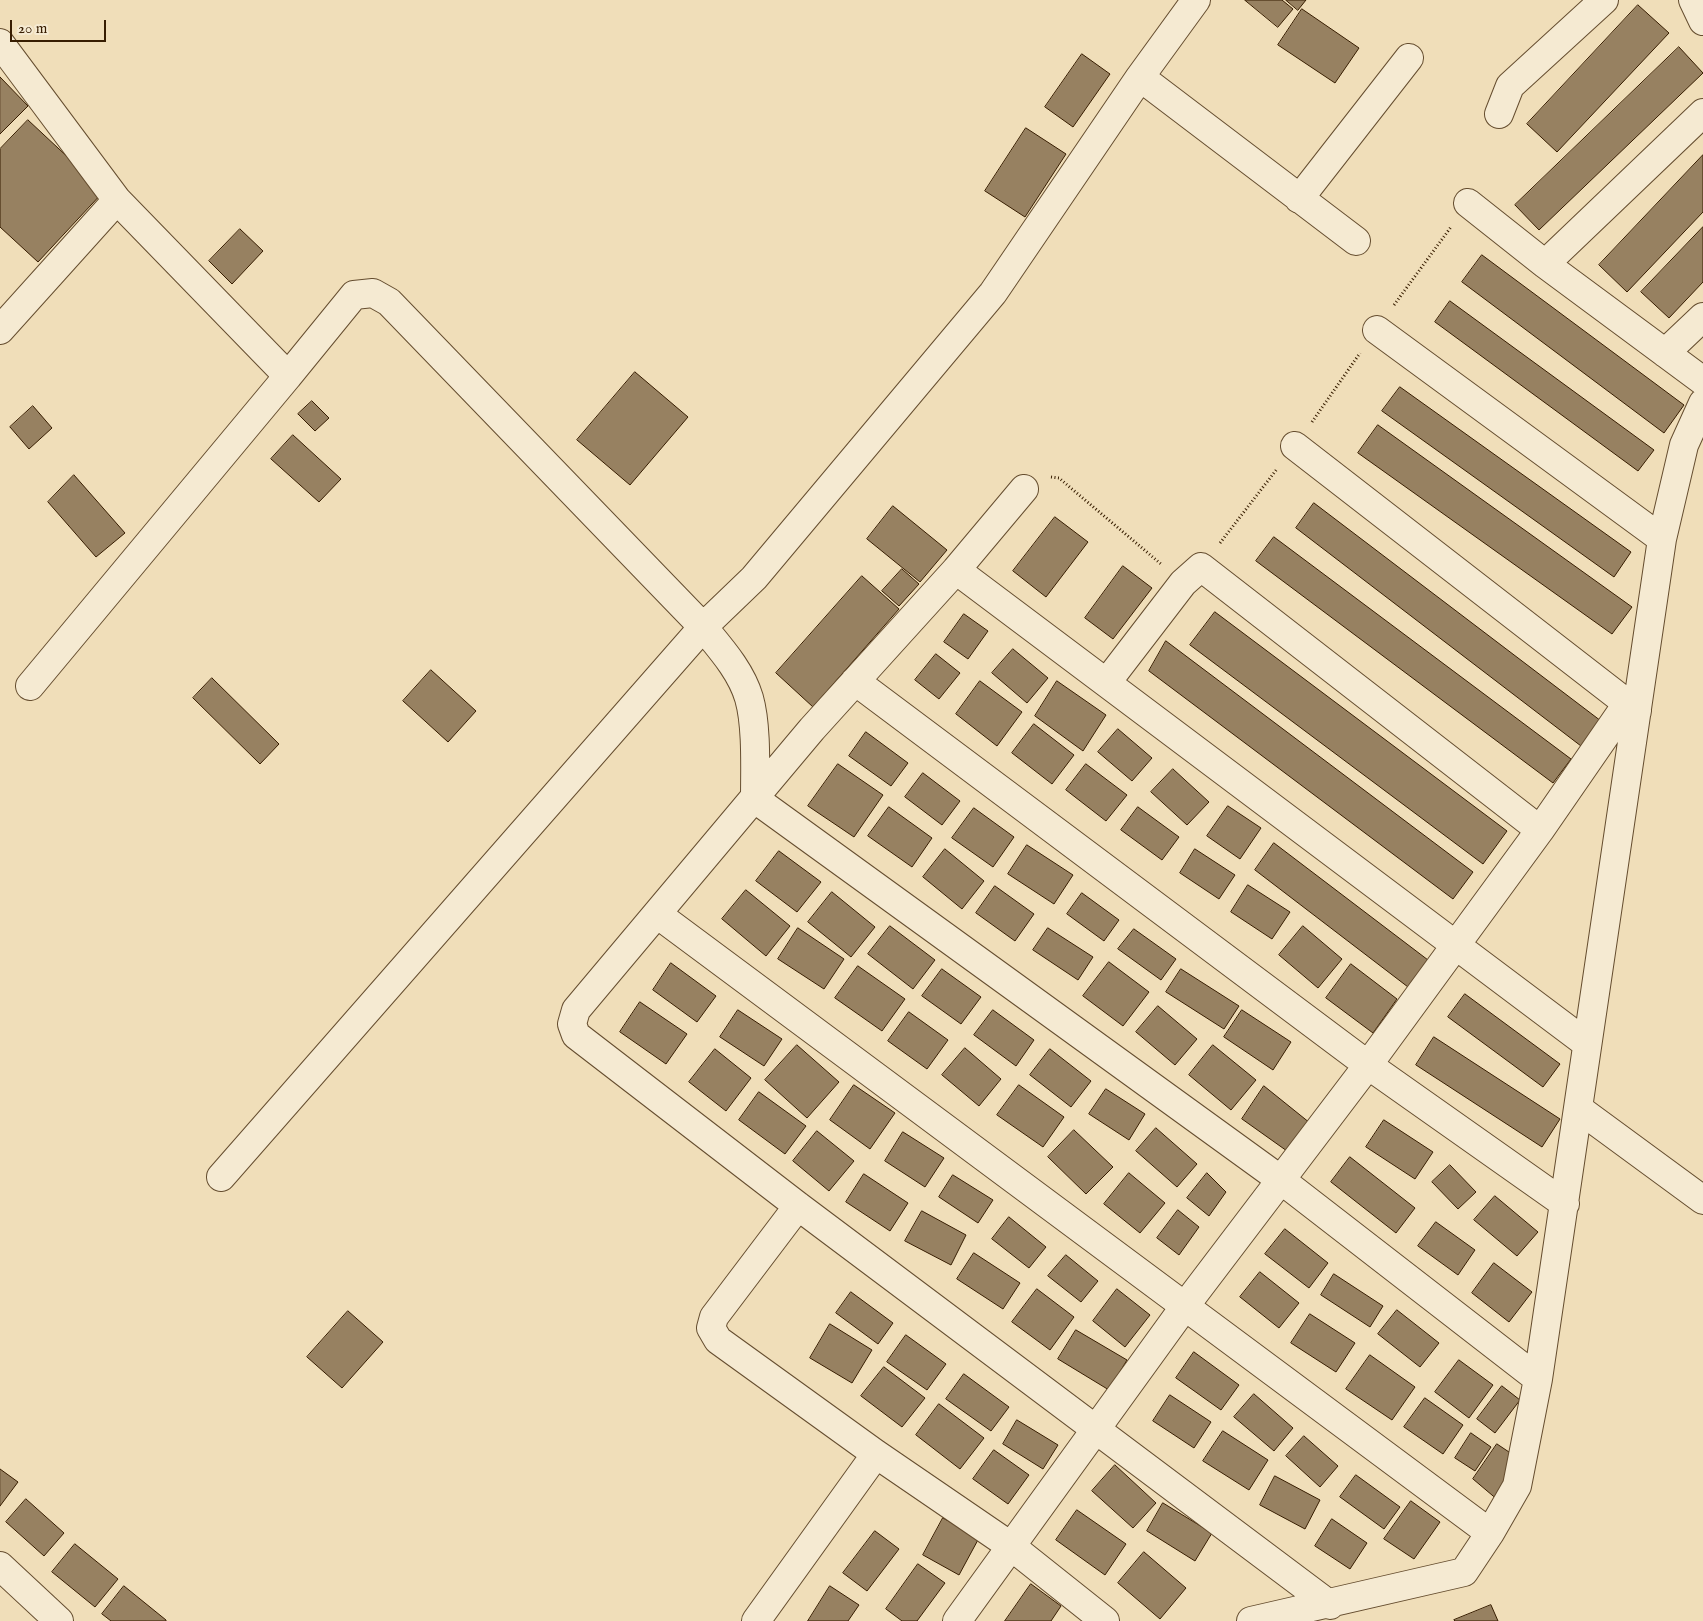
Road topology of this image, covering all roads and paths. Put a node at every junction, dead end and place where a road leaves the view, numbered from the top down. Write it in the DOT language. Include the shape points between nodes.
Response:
graph roads {
  1 [pos="1196,0"];
  2 [pos="1604,0"];
  3 [pos="1693,0"];
  4 [pos="1703,21"];
  5 [pos="0,43"];
  6 [pos="1409,58"];
  7 [pos="1140,77"];
  8 [pos="1703,113"];
  9 [pos="1499,114"];
  10 [pos="1299,199"];
  11 [pos="117,200"];
  12 [pos="1468,203"];
  13 [pos="1356,241"];
  14 [pos="1545,264"];
  15 [pos="1703,317"];
  16 [pos="0,330"];
  17 [pos="1377,330"];
  18 [pos="1665,353"];
  19 [pos="288,376"];
  20 [pos="1703,381"];
  21 [pos="1703,403"];
  22 [pos="1294,446"];
  23 [pos="1024,489"];
  24 [pos="1662,539"];
  25 [pos="956,570"];
  26 [pos="1192,575"];
  27 [pos="703,627"];
  28 [pos="855,681"];
  29 [pos="1108,682"];
  30 [pos="30,686"];
  31 [pos="1632,708"];
  32 [pos="755,799"];
  33 [pos="1540,830"];
  34 [pos="657,914"];
  35 [pos="1454,946"];
  36 [pos="1586,1043"];
  37 [pos="1368,1066"];
  38 [pos="1579,1108"];
  39 [pos="221,1178"];
  40 [pos="1281,1180"];
  41 [pos="1703,1200"];
  42 [pos="1564,1204"];
  43 [pos="798,1206"];
  44 [pos="1185,1306"];
  45 [pos="1538,1379"];
  46 [pos="1097,1428"];
  47 [pos="876,1454"];
  48 [pos="1490,1533"];
  49 [pos="1012,1548"];
  50 [pos="0,1568"];
  51 [pos="1330,1604"];
  52 [pos="59,1621"];
  53 [pos="756,1621"];
  54 [pos="957,1621"];
  55 [pos="1105,1621"];
  56 [pos="1251,1621"];
  1 -- 7 [label="street"];
  2 -- 9 [label="street" via="1514,82"];
  3 -- 4 [label="street"];
  5 -- 11 [label="street"];
  6 -- 10 [label="street"];
  7 -- 10 [label="street"];
  7 -- 27 [label="street" via="993,292 754,578"];
  8 -- 14 [label="street"];
  10 -- 13 [label="street"];
  11 -- 16 [label="street"];
  11 -- 19 [label="street"];
  12 -- 14 [label="street"];
  12 -- 17 [label="path"];
  14 -- 18 [label="street"];
  15 -- 18 [label="street"];
  17 -- 22 [label="path"];
  17 -- 24 [label="street"];
  18 -- 20 [label="street"];
  19 -- 27 [label="street" via="354,295 373,293 389,302"];
  19 -- 30 [label="street"];
  21 -- 24 [label="street" via="1684,445"];
  22 -- 26 [label="path"];
  22 -- 31 [label="street"];
  23 -- 25 [label="street"];
  23 -- 26 [label="path" via="1042,476 1059,478"];
  24 -- 31 [label="street"];
  25 -- 28 [label="street"];
  25 -- 29 [label="street"];
  26 -- 29 [label="street"];
  26 -- 33 [label="street"];
  27 -- 32 [label="street" via="733,665 749,698"];
  27 -- 39 [label="street"];
  28 -- 32 [label="street"];
  28 -- 37 [label="street"];
  29 -- 35 [label="street"];
  31 -- 33 [label="street"];
  31 -- 36 [label="street"];
  32 -- 34 [label="street"];
  32 -- 40 [label="street"];
  33 -- 35 [label="street"];
  34 -- 43 [label="street" via="576,1010 572,1024 576,1035"];
  34 -- 44 [label="street"];
  35 -- 36 [label="street"];
  35 -- 37 [label="street"];
  36 -- 38 [label="street"];
  37 -- 40 [label="street"];
  37 -- 42 [label="street"];
  38 -- 41 [label="street"];
  38 -- 42 [label="street"];
  40 -- 44 [label="street"];
  40 -- 45 [label="street"];
  42 -- 45 [label="street"];
  43 -- 46 [label="street"];
  43 -- 47 [label="street" via="714,1317 711,1328 718,1340"];
  44 -- 46 [label="street"];
  44 -- 48 [label="street"];
  45 -- 48 [label="street" via="1517,1486"];
  46 -- 49 [label="street"];
  46 -- 51 [label="street"];
  47 -- 49 [label="street"];
  47 -- 53 [label="street"];
  48 -- 51 [label="street" via="1464,1572"];
  49 -- 54 [label="street"];
  49 -- 55 [label="street"];
  50 -- 52 [label="street"];
  51 -- 56 [label="street"];
}
